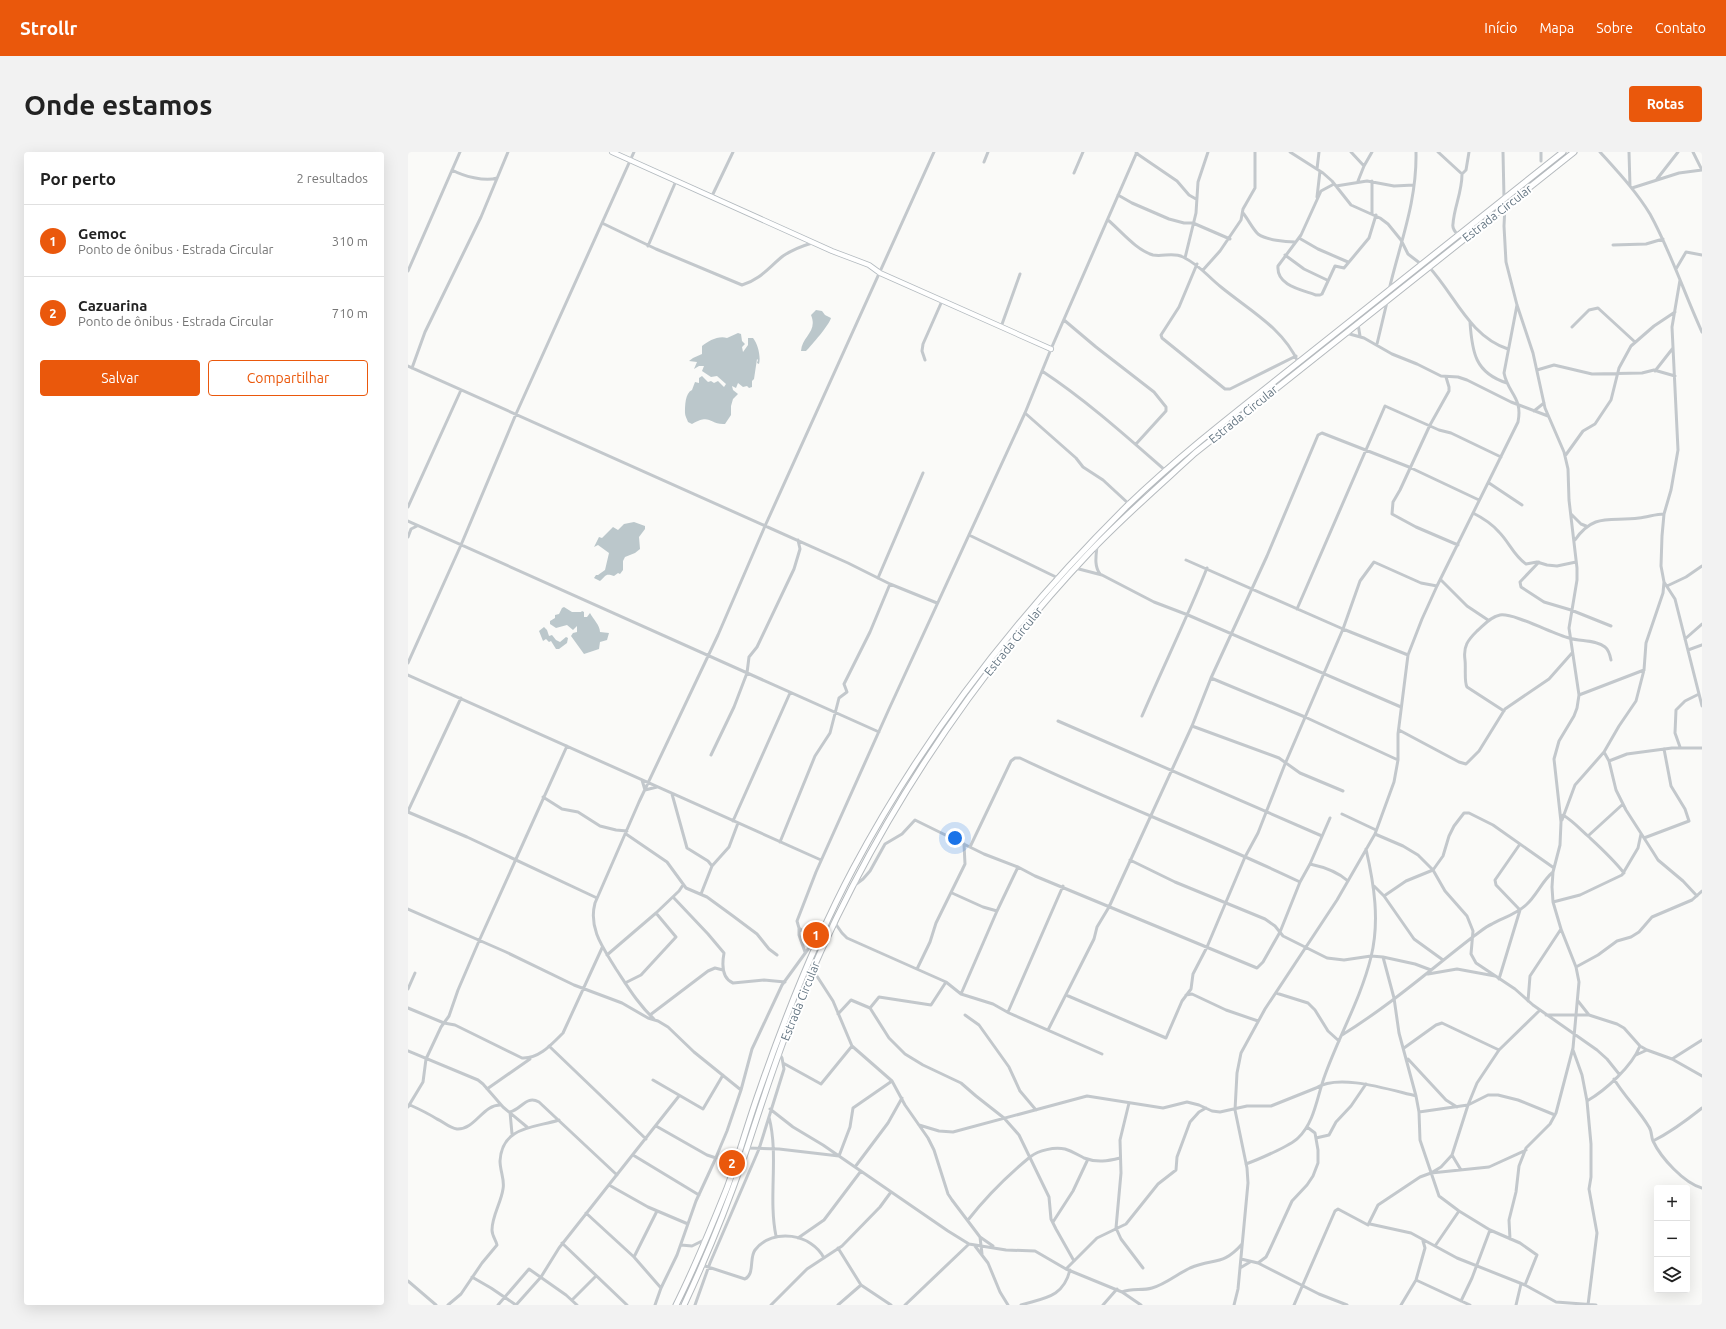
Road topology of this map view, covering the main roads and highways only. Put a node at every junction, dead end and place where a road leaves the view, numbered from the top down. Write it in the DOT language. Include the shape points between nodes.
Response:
graph roads {
  1 [pos="1563,152"];
  2 [pos="1574,152"];
  3 [pos="676,1305"];
  4 [pos="684,1305"];
  1 -- 3 [label="main road, Estrada Circular" via="1191,448 1129,504 1058,578 960,698 922,753 884,816 816,942 771,1057 728,1185"];
  2 -- 4 [label="main road, Estrada Circular" via="1195,453 1097,545 1008,645 965,701 928,756 890,818 834,921 779,1053 727,1204"];
}
